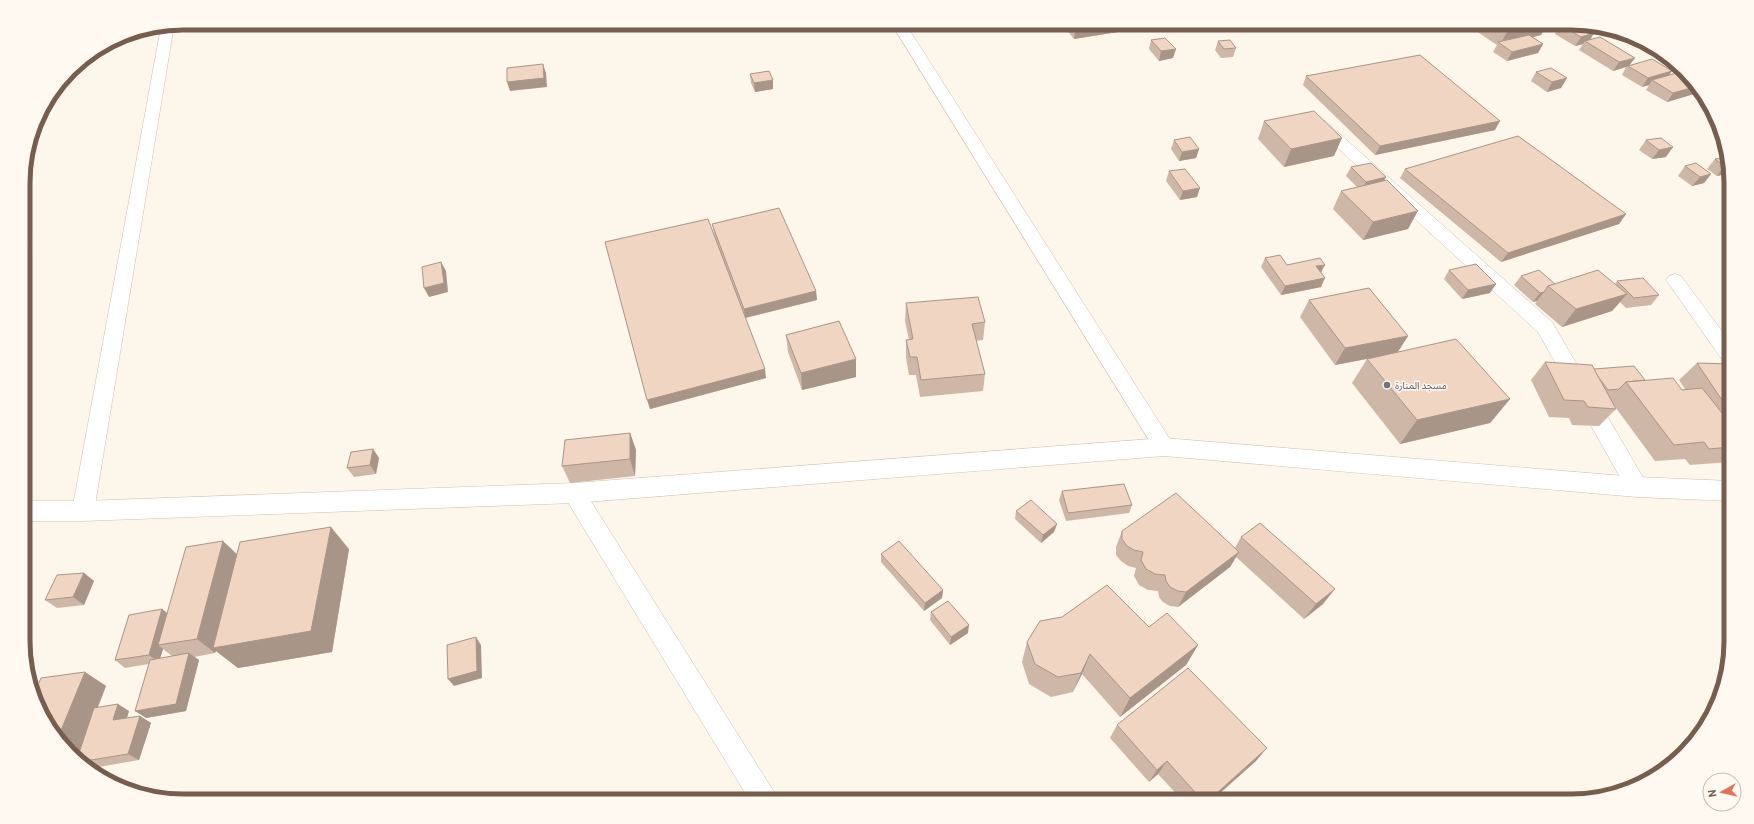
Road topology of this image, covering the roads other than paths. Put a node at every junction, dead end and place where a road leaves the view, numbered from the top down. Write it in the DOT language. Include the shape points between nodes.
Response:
graph roads {
  1 [pos="902,30"];
  2 [pos="167,31"];
  3 [pos="1316,120"];
  4 [pos="1675,280"];
  5 [pos="1724,348"];
  6 [pos="1164,447"];
  7 [pos="1637,487"];
  8 [pos="1724,491"];
  9 [pos="574,493"];
  10 [pos="30,511"];
  11 [pos="83,511"];
  12 [pos="761,794"];
  1 -- 6 [label="lane"];
  2 -- 11 [label="lane"];
  3 -- 7 [label="lane" via="1545,327"];
  4 -- 5 [label="lane"];
  6 -- 7 [label="street"];
  6 -- 9 [label="street"];
  7 -- 8 [label="street"];
  9 -- 11 [label="street"];
  9 -- 12 [label="lane"];
  10 -- 11 [label="street"];
}
